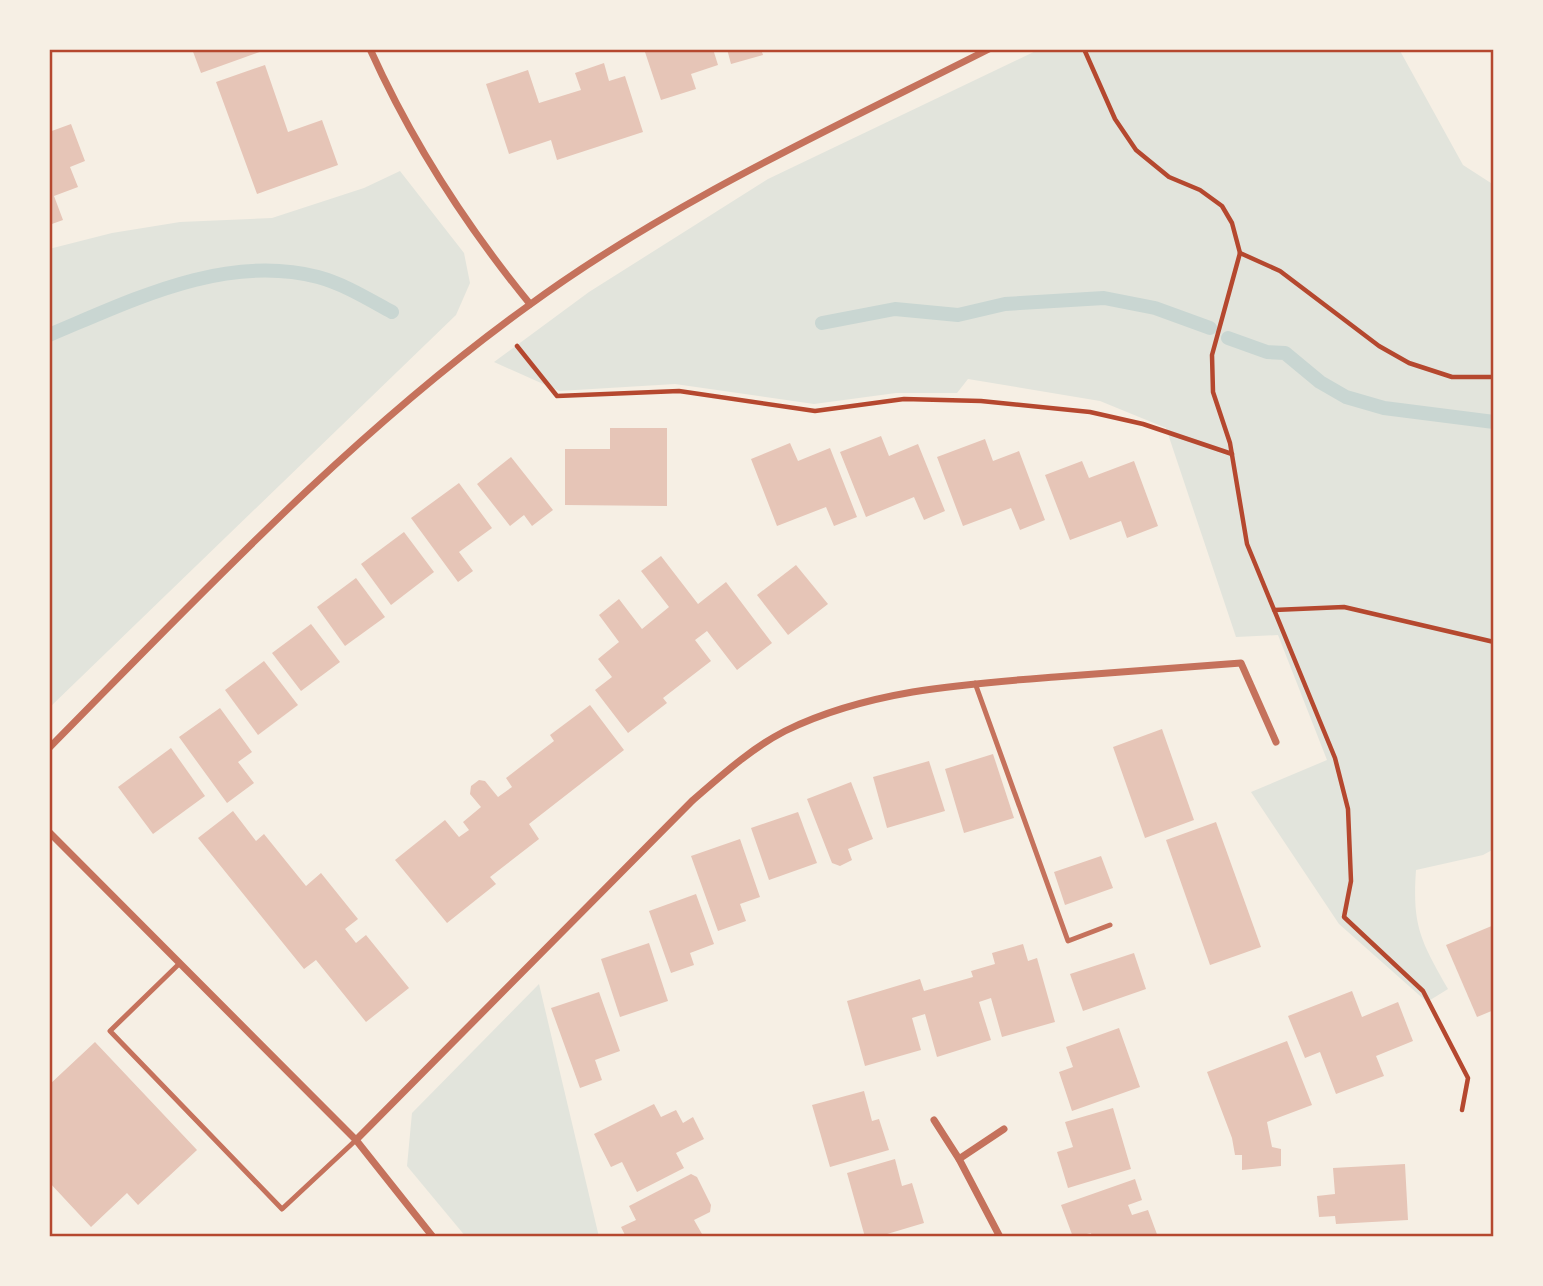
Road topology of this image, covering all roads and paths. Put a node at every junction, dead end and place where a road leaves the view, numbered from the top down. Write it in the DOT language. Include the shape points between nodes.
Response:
graph roads {
  1 [pos="370,49"];
  2 [pos="989,49"];
  3 [pos="1084,49"];
  4 [pos="1240,253"];
  5 [pos="530,304"];
  6 [pos="501,327"];
  7 [pos="1494,377"];
  8 [pos="1232,454"];
  9 [pos="1274,610"];
  10 [pos="1494,642"];
  11 [pos="975,683"];
  12 [pos="1276,742"];
  13 [pos="49,748"];
  14 [pos="49,832"];
  15 [pos="1110,925"];
  16 [pos="180,963"];
  17 [pos="1462,1110"];
  18 [pos="934,1120"];
  19 [pos="1004,1129"];
  20 [pos="356,1140"];
  21 [pos="959,1159"];
  22 [pos="433,1237"];
  23 [pos="1000,1237"];
  1 -- 5 [label="street" via="418,142 490,255"];
  2 -- 5 [label="street" via="715,189"];
  3 -- 4 [label="path" via="1115,118 1136,150 1169,177 1222,206"];
  4 -- 7 [label="path" via="1280,271 1379,346 1409,363 1452,377"];
  4 -- 8 [label="path" via="1212,355 1213,392"];
  5 -- 6 [label="street"];
  6 -- 8 [label="path" via="557,396 679,391 815,411 904,399 981,401 1090,412 1143,424"];
  6 -- 13 [label="street" via="406,404 260,535"];
  8 -- 9 [label="path" via="1247,544"];
  9 -- 10 [label="path" via="1344,607"];
  9 -- 17 [label="path" via="1335,758 1348,809 1351,881 1344,917 1423,990 1468,1078"];
  11 -- 12 [label="street" via="1241,663"];
  11 -- 15 [label="lane" via="1068,941"];
  11 -- 20 [label="street" via="907,692 835,711 784,732 736,762"];
  14 -- 16 [label="street"];
  16 -- 20 [label="street"];
  16 -- 20 [label="lane" via="110,1031 282,1209"];
  18 -- 21 [label="street"];
  19 -- 21 [label="street"];
  20 -- 22 [label="street"];
  21 -- 23 [label="street"];
}
